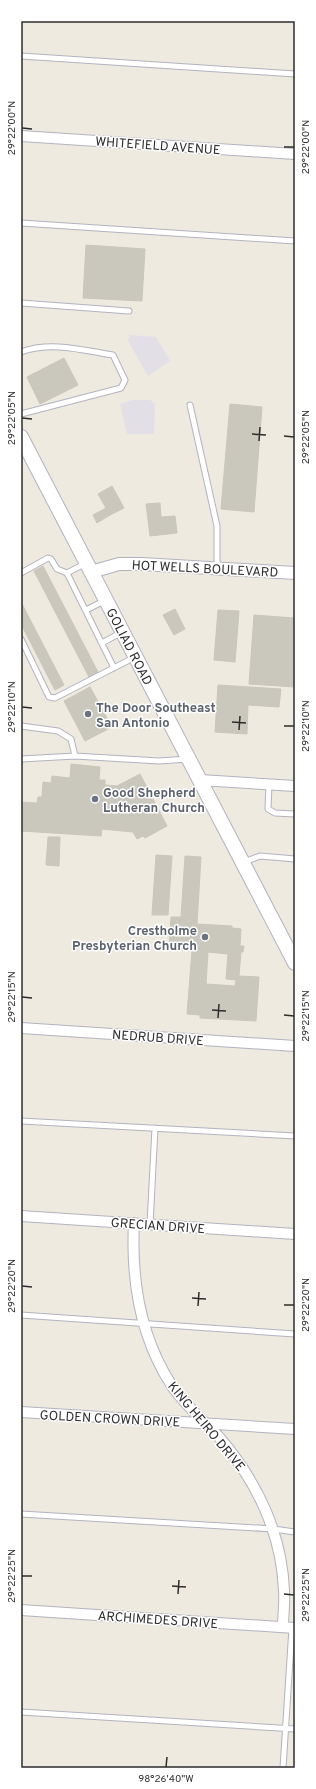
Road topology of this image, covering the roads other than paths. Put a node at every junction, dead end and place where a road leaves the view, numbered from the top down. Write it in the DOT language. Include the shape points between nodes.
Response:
graph roads {
  1 [pos="21,56"];
  2 [pos="295,74"];
  3 [pos="21,136"];
  4 [pos="295,154"];
  5 [pos="21,223"];
  6 [pos="295,241"];
  7 [pos="21,303"];
  8 [pos="129,312"];
  9 [pos="21,352"];
  10 [pos="190,404"];
  11 [pos="21,414"];
  12 [pos="21,437"];
  13 [pos="89,567"];
  14 [pos="217,568"];
  15 [pos="21,573"];
  16 [pos="67,573"];
  17 [pos="295,573"];
  18 [pos="106,600"];
  19 [pos="86,610"];
  20 [pos="123,632"];
  21 [pos="21,639"];
  22 [pos="102,643"];
  23 [pos="136,657"];
  24 [pos="114,668"];
  25 [pos="21,726"];
  26 [pos="75,756"];
  27 [pos="189,758"];
  28 [pos="21,759"];
  29 [pos="200,780"];
  30 [pos="269,784"];
  31 [pos="295,786"];
  32 [pos="295,814"];
  33 [pos="295,859"];
  34 [pos="243,862"];
  35 [pos="295,963"];
  36 [pos="21,1028"];
  37 [pos="295,1046"];
  38 [pos="21,1121"];
  39 [pos="155,1128"];
  40 [pos="295,1136"];
  41 [pos="21,1216"];
  42 [pos="134,1223"];
  43 [pos="150,1224"];
  44 [pos="295,1234"];
  45 [pos="21,1315"];
  46 [pos="144,1325"];
  47 [pos="295,1334"];
  48 [pos="21,1412"];
  49 [pos="205,1424"];
  50 [pos="295,1429"];
  51 [pos="21,1514"];
  52 [pos="272,1529"];
  53 [pos="295,1532"];
  54 [pos="21,1610"];
  55 [pos="290,1627"];
  56 [pos="21,1712"];
  57 [pos="286,1728"];
  58 [pos="295,1729"];
  59 [pos="283,1768"];
  1 -- 2 [label="lane"];
  3 -- 4 [label="street, WHITEFIELD AVENUE"];
  5 -- 6 [label="lane"];
  7 -- 8 [label="lane"];
  9 -- 11 [label="lane" via="54,346 113,355 124,380 121,388"];
  10 -- 14 [label="lane" via="217,526"];
  12 -- 13 [label="main road, GOLIAD ROAD"];
  13 -- 14 [label="street, HOT WELLS BOULEVARD" via="142,564"];
  13 -- 16 [label="lane"];
  13 -- 18 [label="main road, GOLIAD ROAD"];
  14 -- 17 [label="street, HOT WELLS BOULEVARD"];
  15 -- 16 [label="lane" via="48,558 57,569"];
  16 -- 19 [label="lane"];
  18 -- 19 [label="lane"];
  18 -- 20 [label="main road, GOLIAD ROAD"];
  19 -- 22 [label="lane"];
  20 -- 22 [label="lane"];
  20 -- 23 [label="main road, GOLIAD ROAD"];
  21 -- 24 [label="lane" via="49,698 55,698"];
  22 -- 24 [label="lane"];
  23 -- 24 [label="lane"];
  23 -- 27 [label="main road, GOLIAD ROAD"];
  25 -- 26 [label="lane" via="58,731 71,739"];
  26 -- 27 [label="lane" via="159,761"];
  26 -- 28 [label="lane"];
  27 -- 29 [label="main road, GOLIAD ROAD"];
  29 -- 30 [label="street"];
  29 -- 34 [label="main road, GOLIAD ROAD"];
  30 -- 31 [label="street"];
  30 -- 32 [label="lane" via="268,809 275,813"];
  33 -- 34 [label="lane" via="260,856"];
  34 -- 35 [label="main road, GOLIAD ROAD"];
  36 -- 37 [label="street, NEDRUB DRIVE"];
  38 -- 39 [label="lane"];
  39 -- 40 [label="lane"];
  39 -- 43 [label="lane"];
  41 -- 42 [label="street, GRECIAN DRIVE"];
  42 -- 43 [label="street, GRECIAN DRIVE"];
  42 -- 46 [label="street, KING HEIRO DRIVE" via="135,1279"];
  43 -- 44 [label="street, GRECIAN DRIVE"];
  45 -- 46 [label="lane"];
  46 -- 47 [label="lane"];
  46 -- 49 [label="street, KING HEIRO DRIVE" via="173,1386"];
  48 -- 49 [label="street, GOLDEN CROWN DRIVE"];
  49 -- 50 [label="street, GOLDEN CROWN DRIVE"];
  49 -- 52 [label="street, KING HEIRO DRIVE" via="244,1469 257,1491"];
  51 -- 52 [label="lane"];
  52 -- 53 [label="lane"];
  52 -- 55 [label="street, KING HEIRO DRIVE" via="282,1565"];
  54 -- 55 [label="street, ARCHIMEDES DRIVE"];
  55 -- 57 [label="lane"];
  56 -- 57 [label="lane"];
  57 -- 58 [label="lane"];
  57 -- 59 [label="lane"];
}
